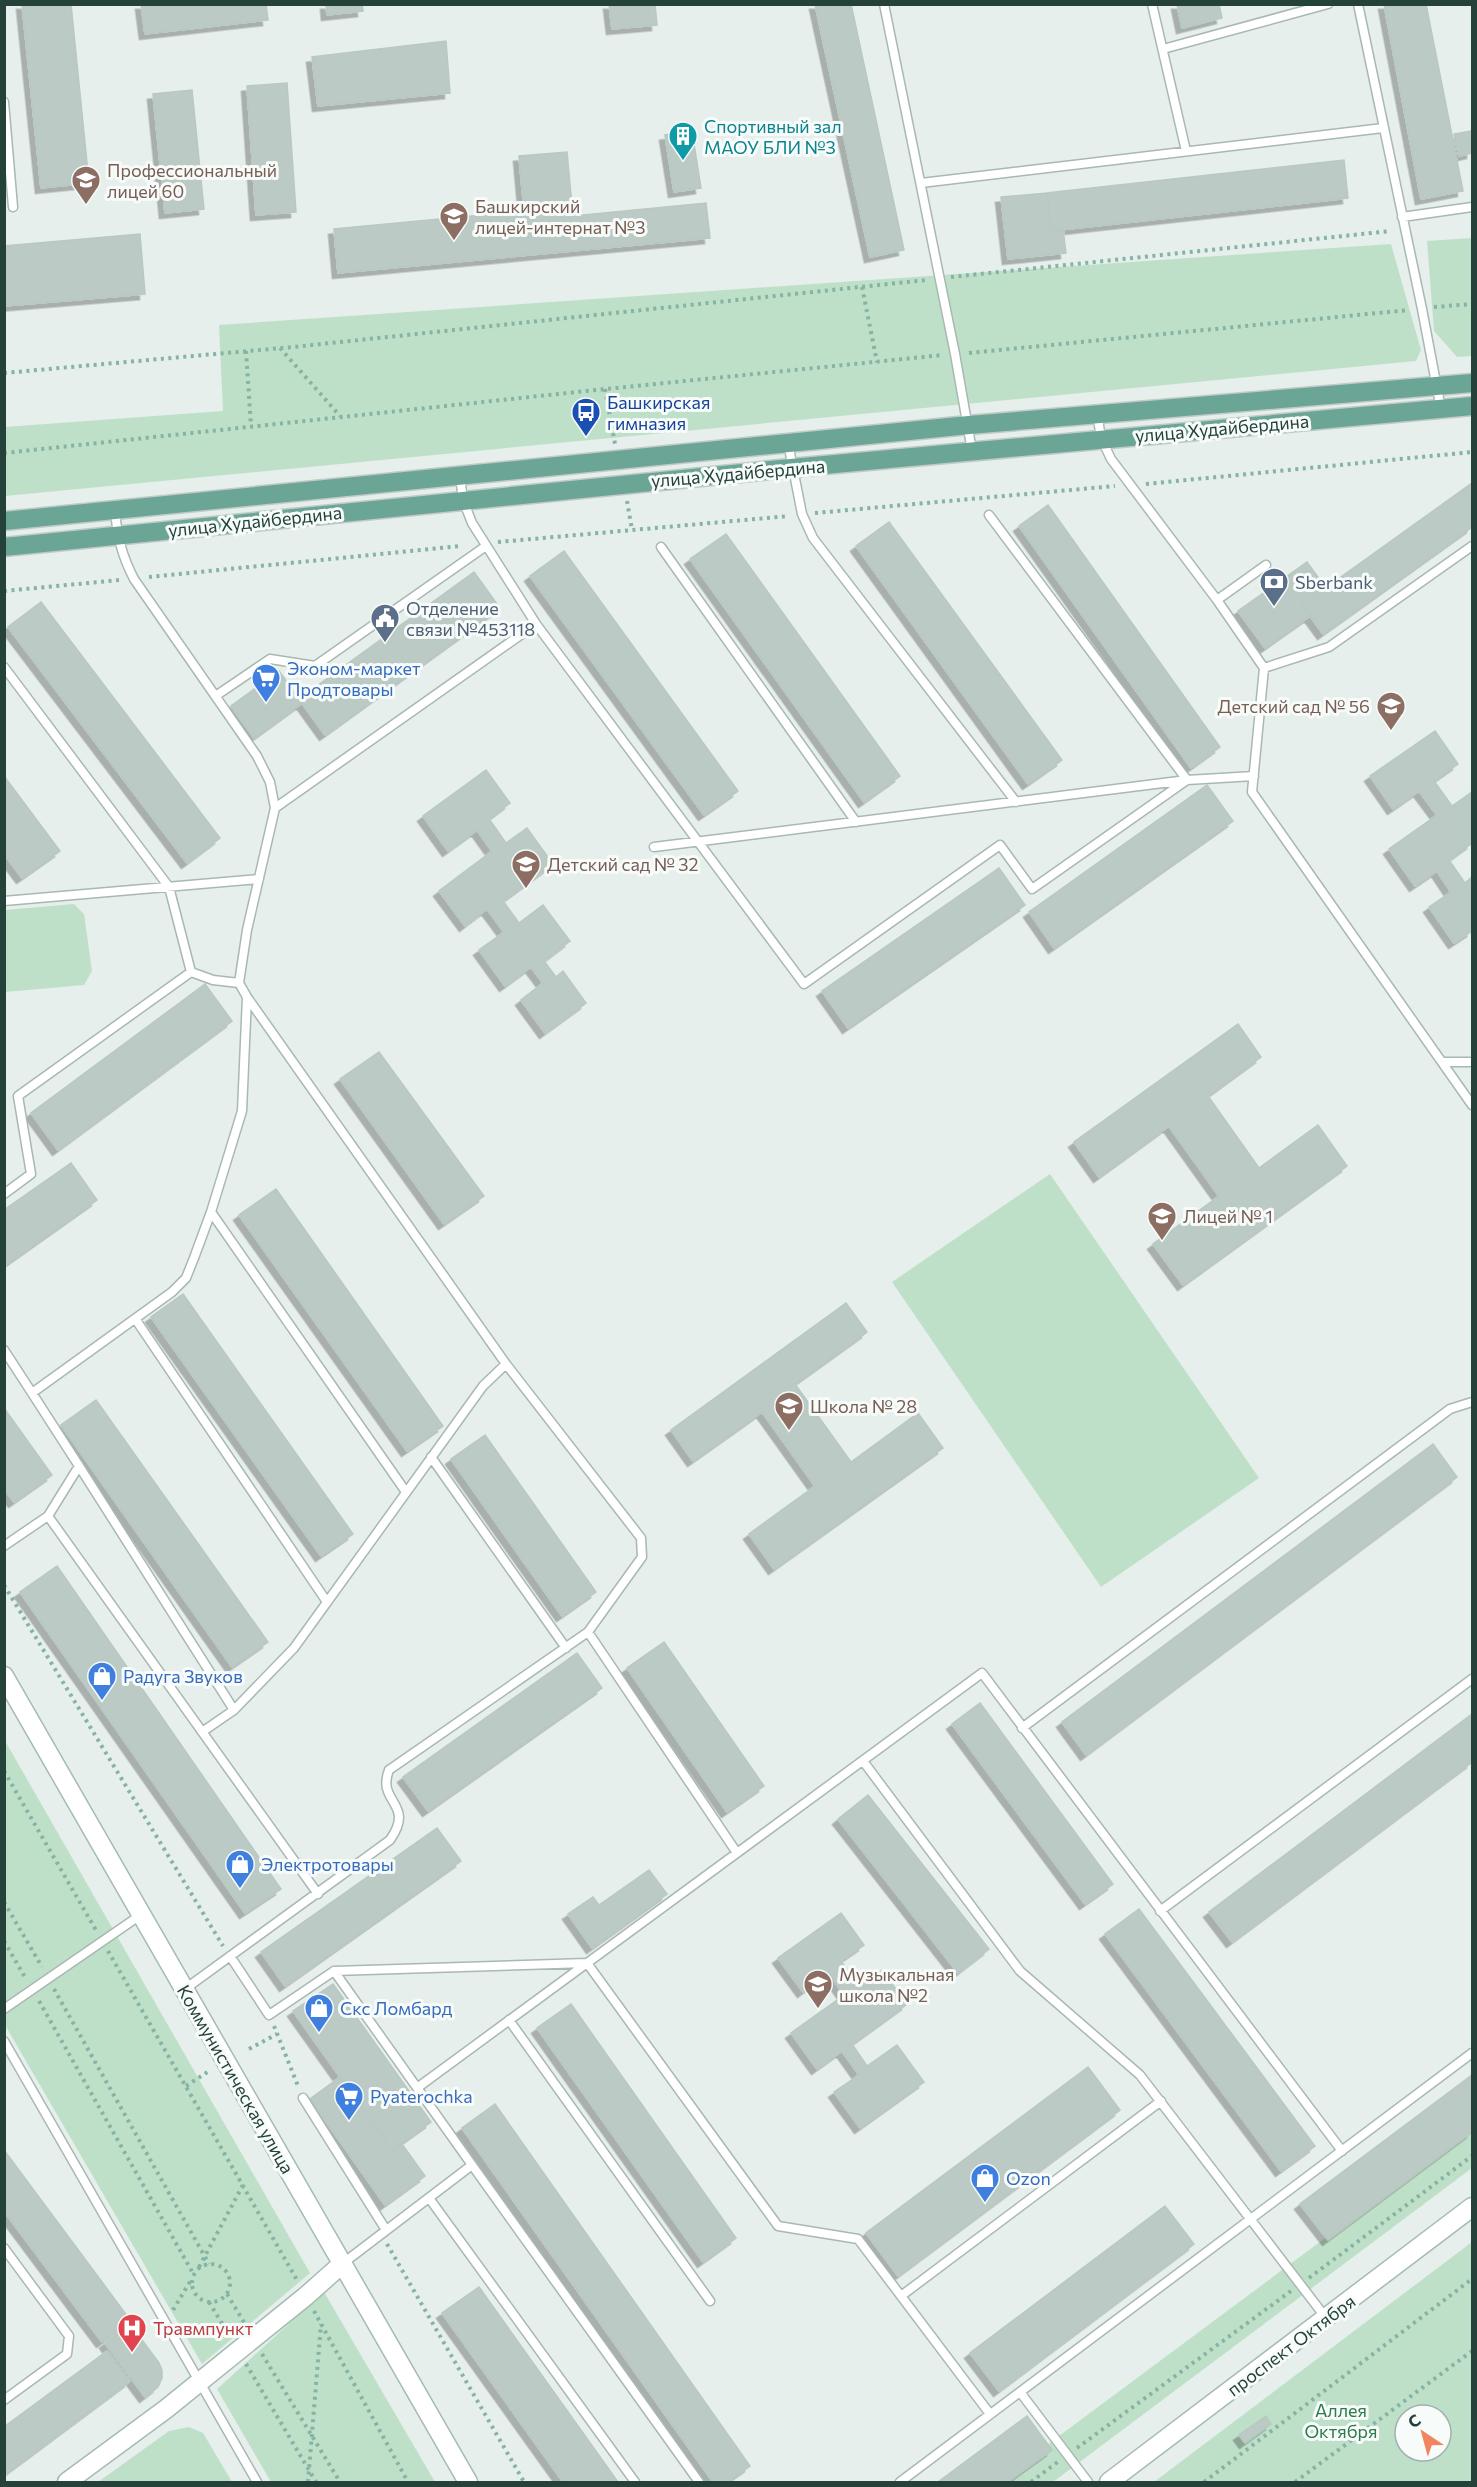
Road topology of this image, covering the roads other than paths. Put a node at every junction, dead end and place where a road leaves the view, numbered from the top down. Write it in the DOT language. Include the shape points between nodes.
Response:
graph roads {
  1 [pos="884,4"];
  2 [pos="1152,4"];
  3 [pos="1328,4"];
  4 [pos="1358,4"];
  5 [pos="1301,8"];
  6 [pos="1163,49"];
  7 [pos="4,102"];
  8 [pos="1383,128"];
  9 [pos="1186,151"];
  10 [pos="921,183"];
  11 [pos="13,207"];
  12 [pos="1473,207"];
  13 [pos="1402,217"];
  14 [pos="1473,383"];
  15 [pos="1438,386"];
  16 [pos="1473,406"];
  17 [pos="1441,409"];
  18 [pos="1097,413"];
  19 [pos="969,425"];
  20 [pos="1101,438"];
  21 [pos="788,443"];
  22 [pos="972,451"];
  23 [pos="791,468"];
  24 [pos="459,476"];
  25 [pos="463,500"];
  26 [pos="115,510"];
  27 [pos="989,515"];
  28 [pos="4,521"];
  29 [pos="117,536"];
  30 [pos="485,545"];
  31 [pos="1473,546"];
  32 [pos="4,547"];
  33 [pos="661,547"];
  34 [pos="1266,565"];
  35 [pos="1216,600"];
  36 [pos="536,624"];
  37 [pos="4,667"];
  38 [pos="1264,668"];
  39 [pos="217,695"];
  40 [pos="1254,776"];
  41 [pos="1187,780"];
  42 [pos="1016,802"];
  43 [pos="275,808"];
  44 [pos="856,822"];
  45 [pos="699,842"];
  46 [pos="654,848"];
  47 [pos="259,879"];
  48 [pos="169,886"];
  49 [pos="4,901"];
  50 [pos="191,972"];
  51 [pos="239,983"];
  52 [pos="248,997"];
  53 [pos="1442,1062"];
  54 [pos="1473,1062"];
  55 [pos="1473,1105"];
  56 [pos="4,1194"];
  57 [pos="211,1212"];
  58 [pos="136,1320"];
  59 [pos="4,1350"];
  60 [pos="506,1364"];
  61 [pos="32,1393"];
  62 [pos="1473,1402"];
  63 [pos="431,1457"];
  64 [pos="79,1466"];
  65 [pos="406,1492"];
  66 [pos="48,1516"];
  67 [pos="4,1546"];
  68 [pos="327,1602"];
  69 [pos="588,1632"];
  70 [pos="566,1647"];
  71 [pos="4,1676"];
  72 [pos="1473,1679"];
  73 [pos="234,1710"];
  74 [pos="1022,1728"];
  75 [pos="202,1732"];
  76 [pos="863,1761"];
  77 [pos="738,1852"];
  78 [pos="318,1894"];
  79 [pos="1160,1911"];
  80 [pos="142,1914"];
  81 [pos="230,1956"];
  82 [pos="587,1963"];
  83 [pos="334,1971"];
  84 [pos="185,1989"];
  85 [pos="4,2009"];
  86 [pos="509,2019"];
  87 [pos="4,2041"];
  88 [pos="1473,2053"];
  89 [pos="417,2088"];
  90 [pos="303,2098"];
  91 [pos="1161,2102"];
  92 [pos="1342,2151"];
  93 [pos="472,2165"];
  94 [pos="429,2198"];
  95 [pos="1473,2206"];
  96 [pos="1250,2219"];
  97 [pos="384,2232"];
  98 [pos="4,2248"];
  99 [pos="342,2264"];
  100 [pos="901,2296"];
  101 [pos="710,2301"];
  102 [pos="1326,2318"];
  103 [pos="199,2383"];
  104 [pos="1020,2392"];
  105 [pos="4,2400"];
  106 [pos="990,2414"];
  107 [pos="67,2482"];
  108 [pos="257,2482"];
  109 [pos="468,2482"];
  110 [pos="635,2482"];
  111 [pos="699,2482"];
  112 [pos="900,2482"];
  113 [pos="1088,2482"];
  114 [pos="1109,2482"];
  1 -- 10 [label="lane"];
  2 -- 6 [label="lane"];
  3 -- 5 [label="lane"];
  4 -- 8 [label="lane"];
  5 -- 6 [label="lane"];
  6 -- 9 [label="lane"];
  7 -- 11 [label="lane"];
  8 -- 9 [label="lane"];
  8 -- 13 [label="lane"];
  9 -- 10 [label="lane"];
  10 -- 19 [label="lane"];
  12 -- 13 [label="lane"];
  13 -- 15 [label="lane"];
  14 -- 15 [label="main road, улица Худайбердина"];
  15 -- 17 [label="lane"];
  15 -- 18 [label="main road, улица Худайбердина"];
  16 -- 17 [label="main road, улица Худайбердина"];
  17 -- 20 [label="main road, улица Худайбердина"];
  18 -- 19 [label="main road, улица Худайбердина"];
  18 -- 20 [label="lane"];
  19 -- 21 [label="main road, улица Худайбердина"];
  19 -- 22 [label="lane"];
  20 -- 22 [label="main road, улица Худайбердина"];
  20 -- 35 [label="lane" via="1129,485"];
  21 -- 23 [label="lane"];
  21 -- 24 [label="main road, улица Худайбердина"];
  22 -- 23 [label="main road, улица Худайбердина"];
  23 -- 25 [label="main road, улица Худайбердина"];
  23 -- 42 [label="lane" via="802,514 813,538"];
  24 -- 25 [label="lane"];
  24 -- 26 [label="main road, улица Худайбердина"];
  25 -- 29 [label="main road, улица Худайбердина"];
  25 -- 30 [label="lane"];
  26 -- 28 [label="main road, улица Худайбердина"];
  26 -- 29 [label="lane"];
  27 -- 41 [label="lane"];
  29 -- 32 [label="main road, улица Худайбердина"];
  29 -- 39 [label="lane" via="134,579"];
  30 -- 36 [label="lane"];
  30 -- 39 [label="lane" via="315,666 270,659"];
  31 -- 38 [label="lane" via="1329,647"];
  33 -- 44 [label="lane"];
  34 -- 35 [label="lane"];
  35 -- 38 [label="lane"];
  36 -- 43 [label="lane"];
  36 -- 45 [label="lane"];
  37 -- 48 [label="lane"];
  38 -- 40 [label="lane"];
  39 -- 43 [label="lane" via="257,756 270,782"];
  40 -- 41 [label="lane"];
  40 -- 53 [label="lane" via="1252,792"];
  41 -- 42 [label="lane"];
  41 -- 45 [label="lane" via="1032,889 1000,845 804,984"];
  42 -- 44 [label="lane"];
  43 -- 47 [label="lane"];
  44 -- 45 [label="lane"];
  45 -- 46 [label="lane"];
  47 -- 48 [label="lane"];
  47 -- 51 [label="lane"];
  48 -- 49 [label="lane"];
  48 -- 50 [label="lane"];
  50 -- 51 [label="lane"];
  50 -- 56 [label="lane" via="18,1096 31,1174"];
  51 -- 52 [label="lane"];
  52 -- 57 [label="lane" via="242,1111"];
  52 -- 60 [label="lane"];
  53 -- 54 [label="lane"];
  53 -- 55 [label="lane"];
  57 -- 58 [label="lane" via="186,1278"];
  57 -- 65 [label="lane"];
  58 -- 61 [label="lane"];
  58 -- 68 [label="lane"];
  59 -- 61 [label="lane"];
  60 -- 63 [label="lane" via="483,1386"];
  60 -- 69 [label="lane" via="641,1538 642,1557"];
  61 -- 64 [label="lane"];
  62 -- 74 [label="lane" via="1450,1409"];
  63 -- 65 [label="lane"];
  63 -- 70 [label="lane"];
  64 -- 66 [label="lane"];
  64 -- 73 [label="lane"];
  65 -- 68 [label="lane"];
  66 -- 67 [label="lane"];
  66 -- 75 [label="lane"];
  68 -- 73 [label="lane" via="294,1648"];
  69 -- 70 [label="lane"];
  69 -- 77 [label="lane"];
  70 -- 78 [label="lane" via="389,1770 386,1788 400,1812 399,1827 390,1840"];
  71 -- 80 [label="main road, Коммунистическая улица"];
  72 -- 79 [label="lane"];
  73 -- 75 [label="lane"];
  74 -- 76 [label="lane" via="982,1673"];
  74 -- 79 [label="lane"];
  75 -- 78 [label="lane"];
  76 -- 77 [label="lane"];
  76 -- 91 [label="lane" via="1020,1971 1140,2075"];
  77 -- 82 [label="lane"];
  78 -- 81 [label="lane"];
  79 -- 92 [label="lane"];
  80 -- 84 [label="main road, Коммунистическая улица"];
  80 -- 85 [label="lane"];
  81 -- 83 [label="lane" via="269,2015"];
  81 -- 84 [label="lane"];
  82 -- 83 [label="lane"];
  82 -- 86 [label="lane"];
  82 -- 100 [label="lane" via="778,2226 858,2240"];
  83 -- 89 [label="lane"];
  84 -- 99 [label="main road, Коммунистическая улица"];
  86 -- 89 [label="lane"];
  86 -- 101 [label="lane"];
  87 -- 103 [label="lane"];
  88 -- 92 [label="lane"];
  89 -- 93 [label="lane"];
  90 -- 97 [label="lane"];
  91 -- 96 [label="lane"];
  91 -- 100 [label="lane"];
  92 -- 96 [label="lane"];
  93 -- 94 [label="lane"];
  93 -- 111 [label="lane"];
  94 -- 97 [label="lane"];
  94 -- 110 [label="lane"];
  95 -- 102 [label="main road, проспект Октября"];
  96 -- 102 [label="lane"];
  96 -- 104 [label="lane"];
  97 -- 99 [label="lane"];
  98 -- 105 [label="lane" via="69,2336 67,2354"];
  99 -- 103 [label="main road"];
  99 -- 109 [label="main road, Коммунистическая улица"];
  100 -- 106 [label="lane"];
  102 -- 114 [label="main road, проспект Октября"];
  103 -- 107 [label="main road"];
  103 -- 108 [label="lane"];
  104 -- 106 [label="lane"];
  104 -- 113 [label="lane"];
  106 -- 112 [label="lane"];
}
